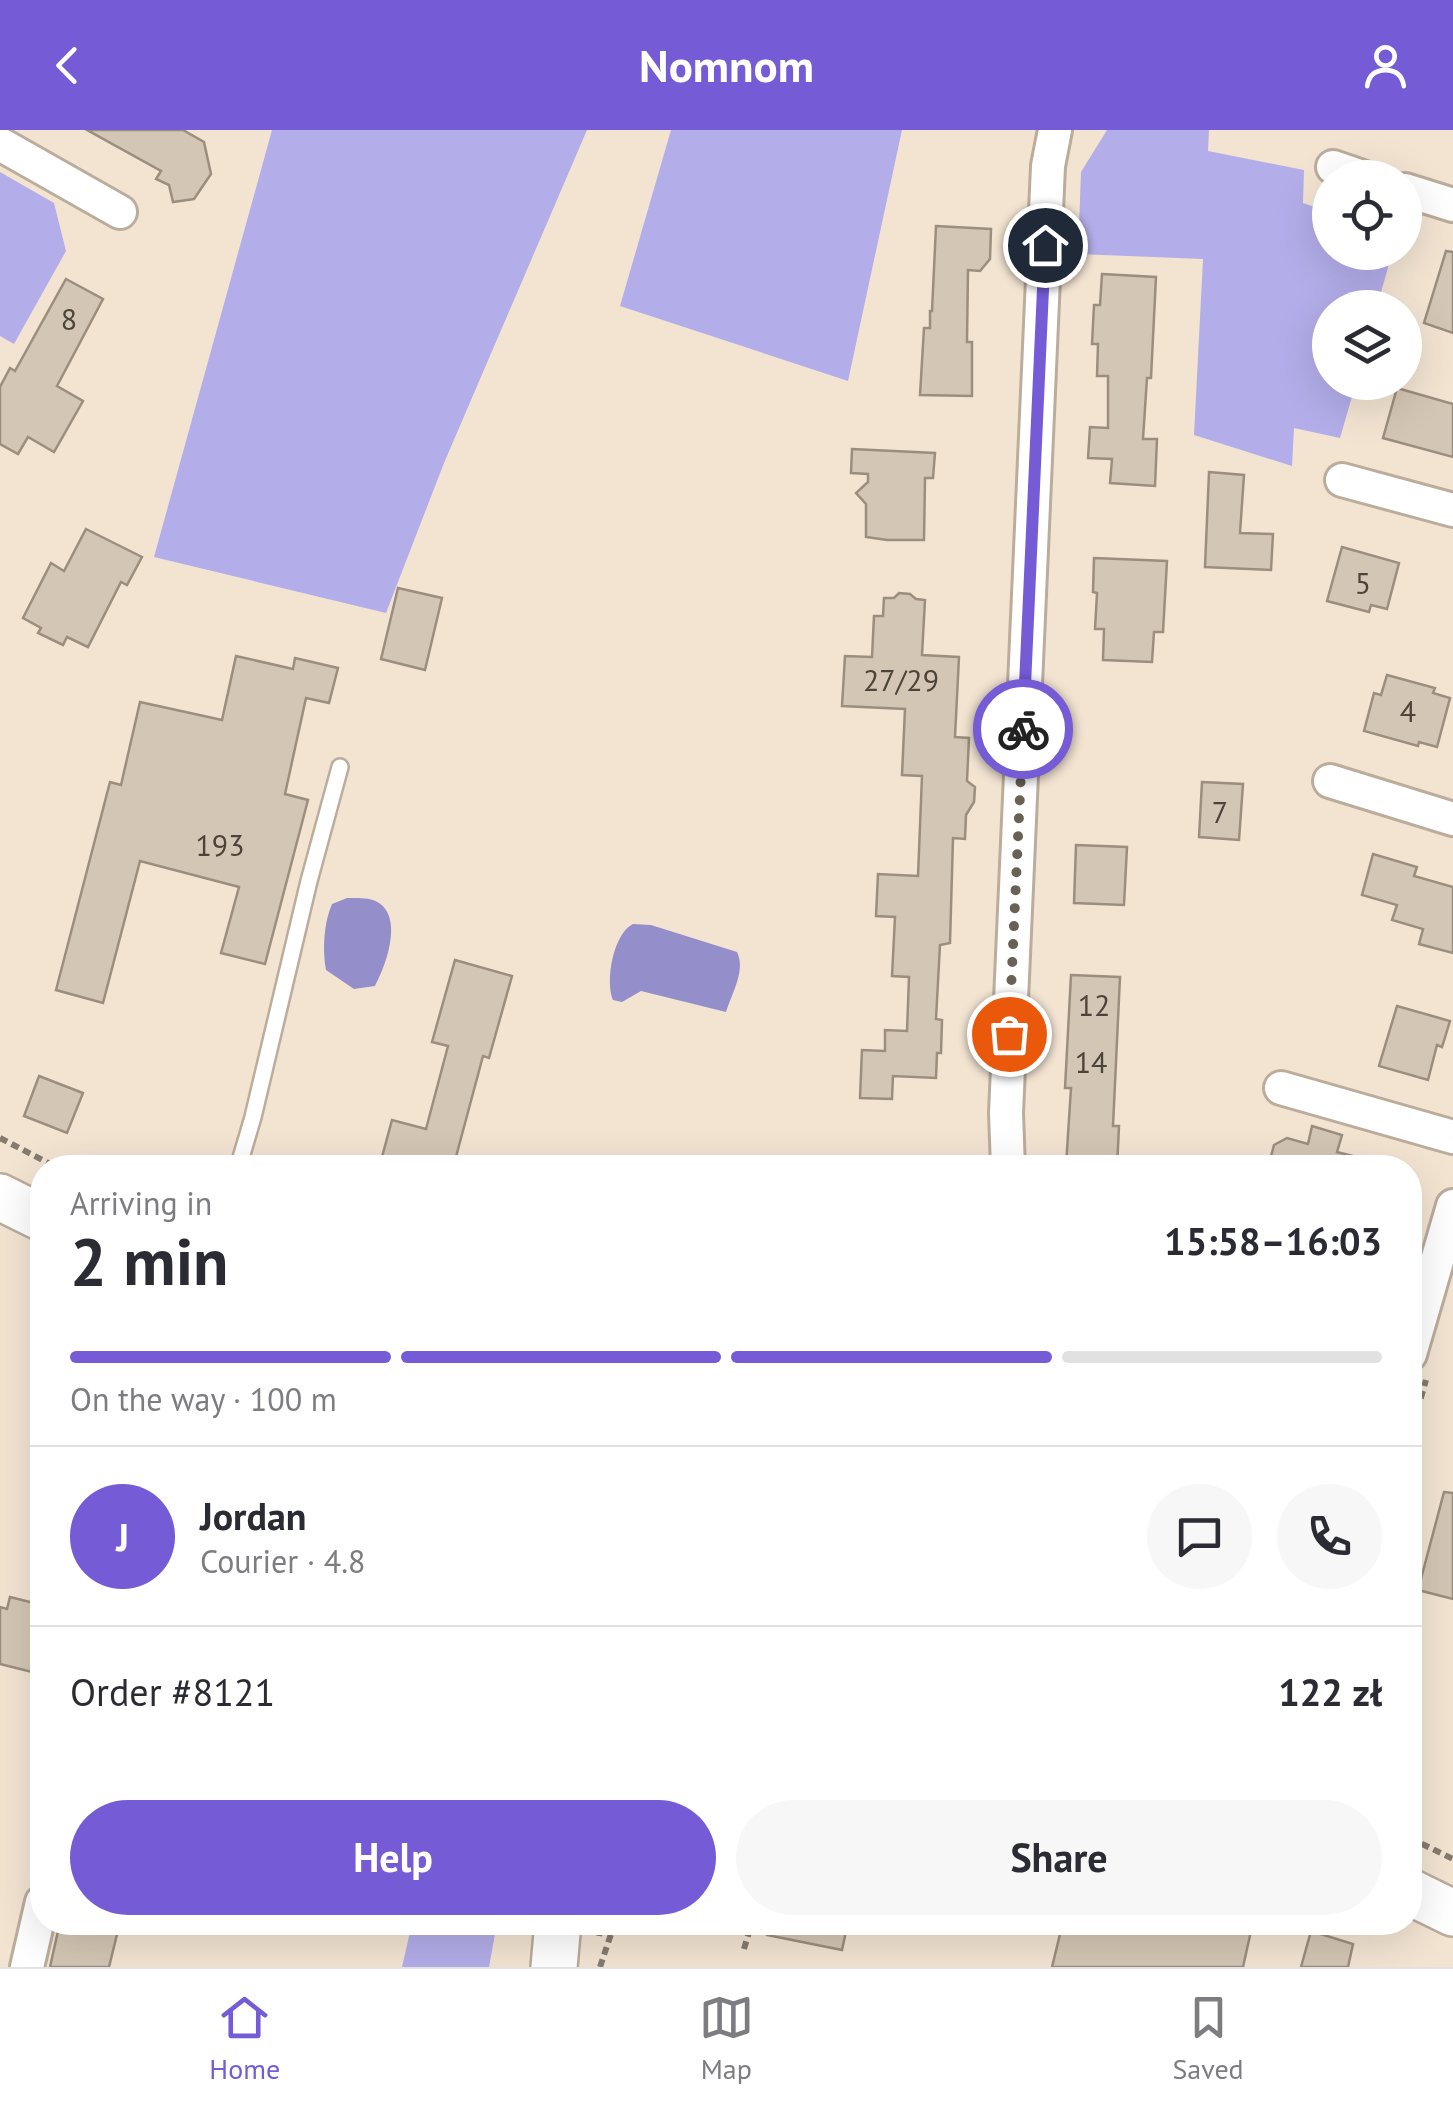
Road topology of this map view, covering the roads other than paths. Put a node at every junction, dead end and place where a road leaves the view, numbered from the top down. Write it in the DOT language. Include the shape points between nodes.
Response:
graph roads {
  1 [pos="1055,130"];
  2 [pos="0,144"];
  3 [pos="1422,195"];
  4 [pos="1453,204"];
  5 [pos="120,212"];
  6 [pos="1342,480"];
  7 [pos="1453,510"];
  8 [pos="340,767"];
  9 [pos="1330,781"];
  10 [pos="1453,819"];
  11 [pos="1281,1088"];
  12 [pos="1453,1138"];
  13 [pos="242,1155"];
  14 [pos="1008,1155"];
  15 [pos="0,1197"];
  16 [pos="1453,1206"];
  17 [pos="30,1212"];
  18 [pos="1422,1313"];
  19 [pos="1422,1898"];
  20 [pos="1453,1913"];
  21 [pos="34,1935"];
  22 [pos="557,1935"];
  23 [pos="27,1967"];
  24 [pos="554,1967"];
  1 -- 14 [label="street" via="1048,166"];
  2 -- 5 [label="street"];
  3 -- 4 [label="street"];
  6 -- 7 [label="street"];
  8 -- 13 [label="lane"];
  9 -- 10 [label="street"];
  11 -- 12 [label="street"];
  15 -- 17 [label="main road"];
  16 -- 18 [label="street"];
  19 -- 20 [label="main road"];
  21 -- 23 [label="street"];
  22 -- 24 [label="main road"];
}
